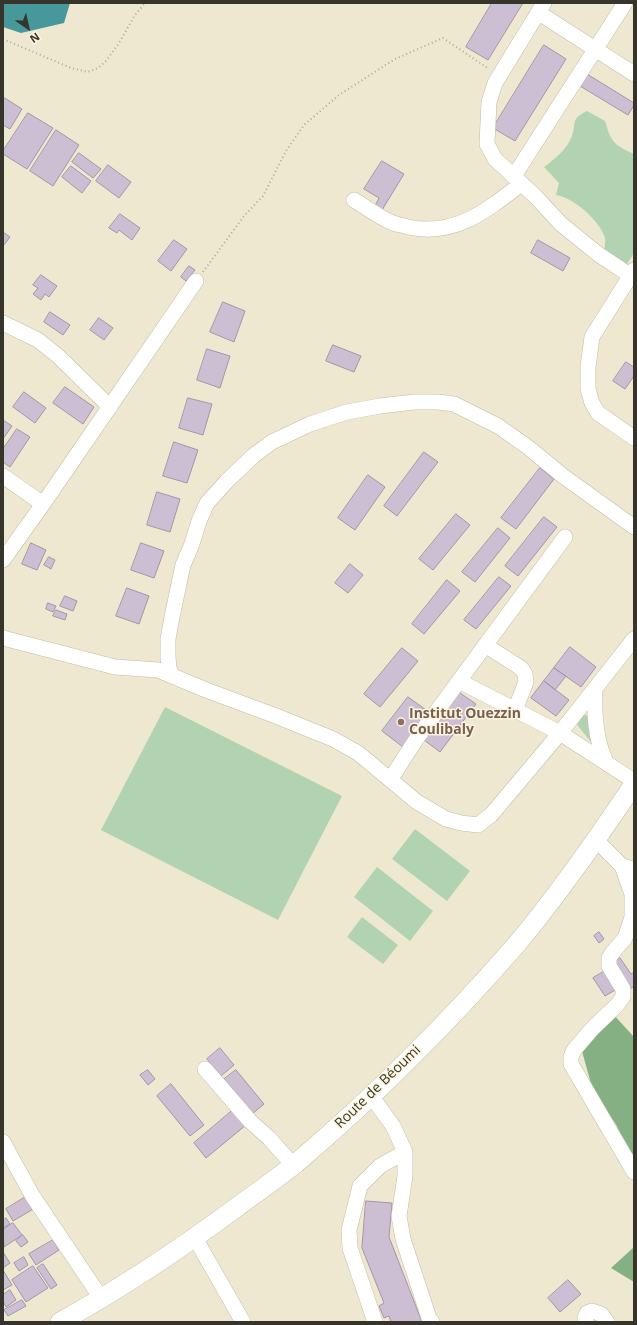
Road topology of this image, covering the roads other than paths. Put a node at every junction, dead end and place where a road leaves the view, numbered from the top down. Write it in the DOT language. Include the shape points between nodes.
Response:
graph roads {
  1 [pos="625,3"];
  2 [pos="541,8"];
  3 [pos="596,49"];
  4 [pos="634,74"];
  5 [pos="517,180"];
  6 [pos="354,200"];
  7 [pos="632,273"];
  8 [pos="196,281"];
  9 [pos="3,323"];
  10 [pos="110,407"];
  11 [pos="634,438"];
  12 [pos="3,476"];
  13 [pos="43,504"];
  14 [pos="634,527"];
  15 [pos="565,537"];
  16 [pos="3,560"];
  17 [pos="3,638"];
  18 [pos="634,639"];
  19 [pos="485,645"];
  20 [pos="172,676"];
  21 [pos="459,680"];
  22 [pos="595,688"];
  23 [pos="515,710"];
  24 [pos="560,733"];
  25 [pos="606,762"];
  26 [pos="390,780"];
  27 [pos="634,783"];
  28 [pos="596,840"];
  29 [pos="628,868"];
  30 [pos="205,1069"];
  31 [pos="371,1096"];
  32 [pos="3,1142"];
  33 [pos="406,1152"];
  34 [pos="293,1165"];
  35 [pos="634,1172"];
  36 [pos="195,1238"];
  37 [pos="101,1298"];
  38 [pos="69,1320"];
  39 [pos="243,1322"];
  40 [pos="375,1322"];
  41 [pos="432,1322"];
  42 [pos="586,1322"];
  43 [pos="607,1322"];
  1 -- 3 [label="street"];
  2 -- 3 [label="street"];
  2 -- 5 [label="street" via="495,83 489,102 488,144 495,159"];
  3 -- 4 [label="street"];
  3 -- 5 [label="street"];
  5 -- 6 [label="street" via="495,205 460,224 438,230 418,229 393,223"];
  5 -- 7 [label="street" via="561,224 598,254"];
  7 -- 11 [label="street" via="592,337 588,389 598,414"];
  8 -- 10 [label="street"];
  9 -- 10 [label="street" via="38,340"];
  10 -- 13 [label="street"];
  12 -- 13 [label="street"];
  13 -- 16 [label="street"];
  14 -- 20 [label="street" via="563,476 530,448 454,404 414,402 347,412 272,442 253,456 207,504 198,521 183,564 172,617 168,639 168,668"];
  15 -- 19 [label="street"];
  17 -- 20 [label="street" via="115,667 158,670"];
  18 -- 22 [label="street"];
  19 -- 21 [label="street"];
  19 -- 23 [label="street" via="521,668 525,674 526,682"];
  20 -- 26 [label="street" via="333,739 358,753"];
  21 -- 23 [label="street"];
  21 -- 26 [label="street"];
  22 -- 24 [label="street"];
  22 -- 25 [label="street" via="594,709 598,740"];
  23 -- 24 [label="street"];
  24 -- 25 [label="street"];
  24 -- 26 [label="street" via="491,815 478,825 446,819 417,802"];
  25 -- 27 [label="street"];
  27 -- 28 [label="main road, Route de Béoumi"];
  28 -- 29 [label="street"];
  28 -- 31 [label="main road, Route de Béoumi" via="516,944 452,1016"];
  29 -- 35 [label="street" via="632,917 625,938 609,958 609,966 623,989 623,997 574,1050 571,1064"];
  30 -- 34 [label="street"];
  31 -- 33 [label="street" via="393,1126"];
  31 -- 34 [label="main road, Route de Béoumi"];
  32 -- 37 [label="street" via="32,1194"];
  33 -- 40 [label="street" via="380,1166 360,1186 349,1230 350,1248"];
  33 -- 41 [label="street" via="406,1176 399,1216 403,1239"];
  34 -- 36 [label="main road, Route de Béoumi"];
  36 -- 37 [label="main road, Route de Béoumi"];
  36 -- 39 [label="street"];
  37 -- 38 [label="main road, Route de Béoumi"];
  42 -- 43 [label="street" via="587,1313 592,1311 601,1314"];
}
